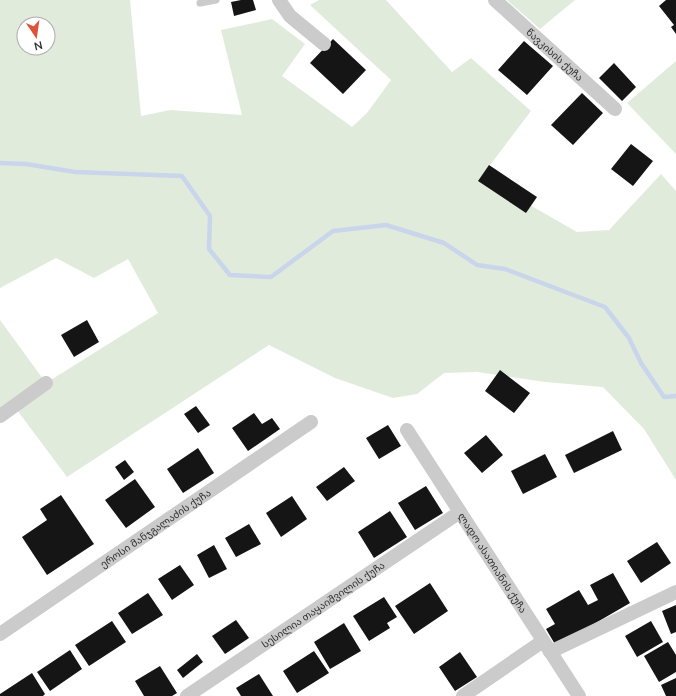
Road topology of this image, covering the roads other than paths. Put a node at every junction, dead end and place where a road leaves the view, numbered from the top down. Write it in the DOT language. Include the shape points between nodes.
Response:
graph roads {
  1 [pos="216,0"];
  2 [pos="279,0"];
  3 [pos="495,0"];
  4 [pos="200,3"];
  5 [pos="324,44"];
  6 [pos="615,109"];
  7 [pos="46,383"];
  8 [pos="0,416"];
  9 [pos="311,422"];
  10 [pos="407,430"];
  11 [pos="460,512"];
  12 [pos="676,592"];
  13 [pos="0,634"];
  14 [pos="547,647"];
  15 [pos="187,696"];
  16 [pos="464,696"];
  17 [pos="579,696"];
  1 -- 4 [label="lane"];
  2 -- 5 [label="street" via="290,16"];
  3 -- 6 [label="street, წავკისის ქუჩა"];
  7 -- 8 [label="street"];
  9 -- 13 [label="street, ეროსი მანჯგალაძის ქუჩა"];
  10 -- 11 [label="street, ლადო ასათიანის ქუჩა"];
  11 -- 14 [label="street, ლადო ასათიანის ქუჩა"];
  11 -- 15 [label="street, სესილია თაყაიშვილის ქუჩა"];
  12 -- 14 [label="street"];
  14 -- 16 [label="street"];
  14 -- 17 [label="street, ლადო ასათიანის ქუჩა"];
}
